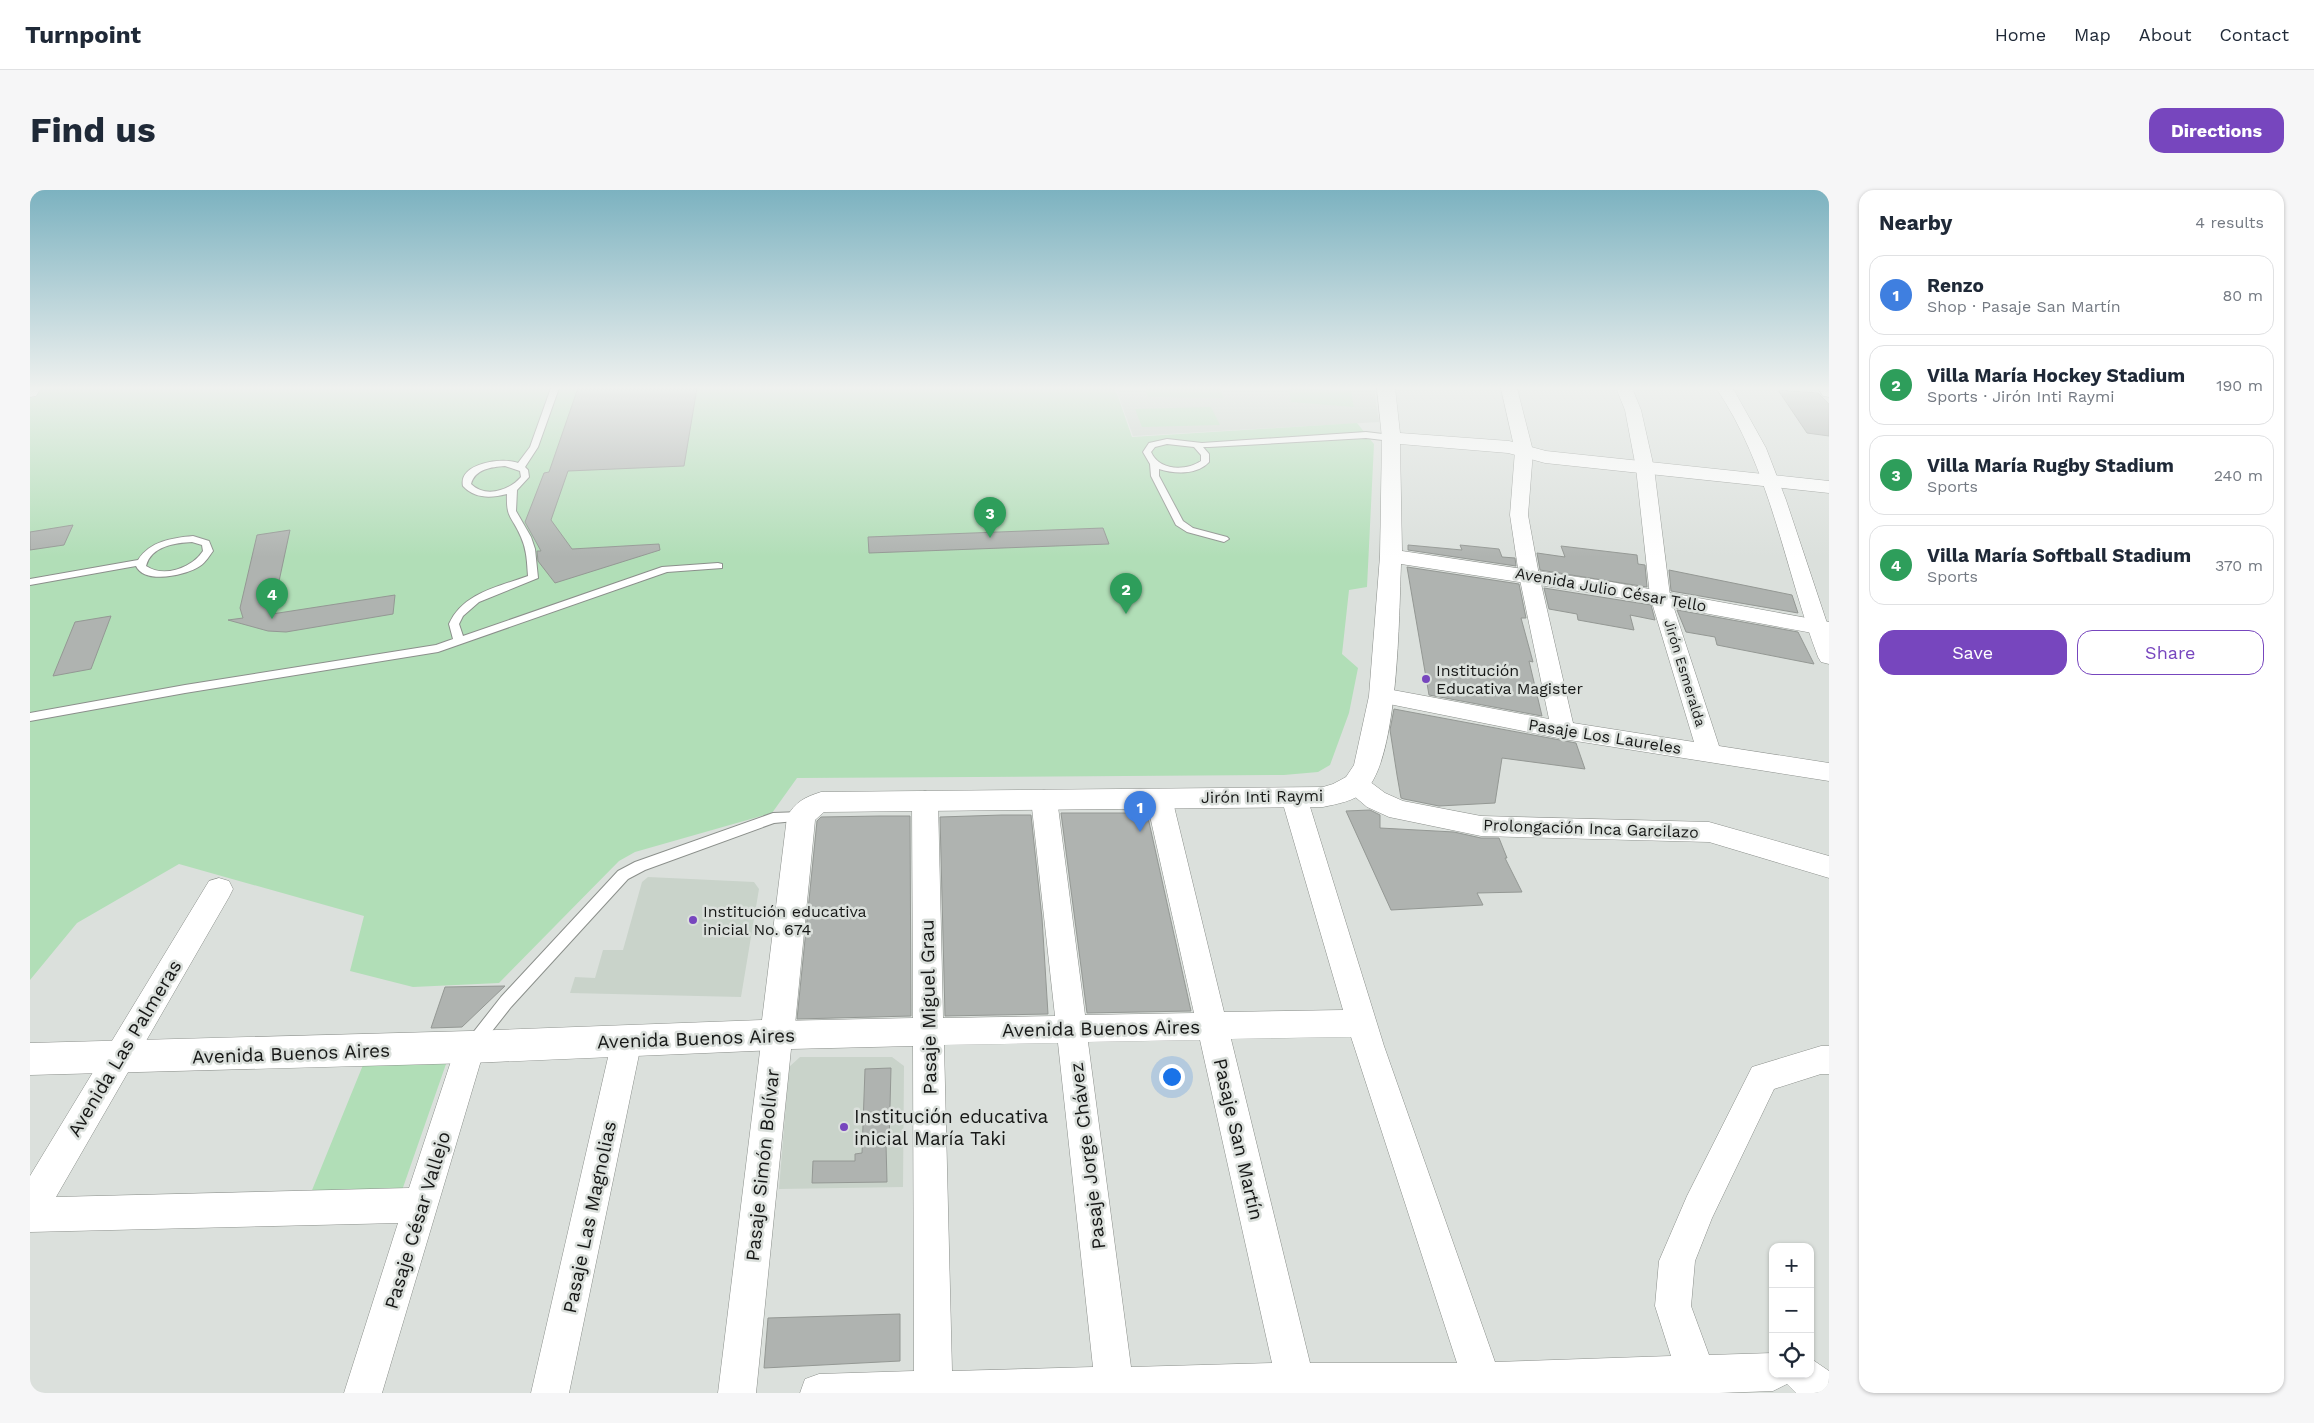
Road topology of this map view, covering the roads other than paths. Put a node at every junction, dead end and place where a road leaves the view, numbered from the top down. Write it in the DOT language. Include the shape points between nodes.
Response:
graph roads {
  1 [pos="535,444"];
  2 [pos="1155,444"];
  3 [pos="1190,444"];
  4 [pos="1208,444"];
  5 [pos="1392,444"];
  6 [pos="1472,444"];
  7 [pos="1522,444"];
  8 [pos="1640,444"];
  9 [pos="1755,444"];
  10 [pos="1198,447"];
  11 [pos="1524,452"];
  12 [pos="1154,463"];
  13 [pos="520,466"];
  14 [pos="1645,468"];
  15 [pos="1771,481"];
  16 [pos="1829,487"];
  17 [pos="512,489"];
  18 [pos="1224,539"];
  19 [pos="1391,556"];
  20 [pos="142,562"];
  21 [pos="718,566"];
  22 [pos="1529,575"];
  23 [pos="30,582"];
  24 [pos="1660,596"];
  25 [pos="1823,628"];
  26 [pos="459,641"];
  27 [pos="1829,657"];
  28 [pos="1382,696"];
  29 [pos="30,717"];
  30 [pos="1563,731"];
  31 [pos="1709,752"];
  32 [pos="1829,772"];
  33 [pos="1356,784"];
  34 [pos="1294,797"];
  35 [pos="1159,798"];
  36 [pos="1044,799"];
  37 [pos="926,800"];
  38 [pos="801,817"];
  39 [pos="1829,868"];
  40 [pos="219,889"];
  41 [pos="1362,1023"];
  42 [pos="1212,1026"];
  43 [pos="1072,1029"];
  44 [pos="928,1032"];
  45 [pos="777,1035"];
  46 [pos="627,1040"];
  47 [pos="470,1047"];
  48 [pos="118,1058"];
  49 [pos="30,1059"];
  50 [pos="1829,1060"];
  51 [pos="422,1205"];
  52 [pos="30,1208"];
  53 [pos="30,1215"];
  54 [pos="1769,1372"];
  55 [pos="1696,1374"];
  56 [pos="1656,1384"];
  57 [pos="1484,1387"];
  58 [pos="1297,1388"];
  59 [pos="1115,1390"];
  60 [pos="933,1392"];
  61 [pos="363,1393"];
  62 [pos="550,1393"];
  63 [pos="737,1393"];
  64 [pos="819,1393"];
  1 -- 13 [label="lane"];
  2 -- 12 [label="lane" via="1147,452"];
  3 -- 10 [label="lane"];
  4 -- 10 [label="lane"];
  5 -- 19 [label="street"];
  6 -- 11 [label="street" via="1509,447"];
  7 -- 11 [label="street"];
  8 -- 14 [label="street, Jirón Esmeralda"];
  9 -- 15 [label="street"];
  10 -- 12 [label="lane" via="1206,458 1196,468 1175,470"];
  11 -- 14 [label="street"];
  11 -- 22 [label="street" via="1519,515"];
  12 -- 18 [label="lane" via="1154,476 1179,523 1190,530"];
  13 -- 17 [label="lane" via="525,477"];
  13 -- 17 [label="lane" via="505,463 486,466 471,474 466,484 469,489 483,494"];
  14 -- 15 [label="street"];
  14 -- 24 [label="street, Jirón Esmeralda"];
  15 -- 16 [label="street"];
  15 -- 25 [label="street"];
  17 -- 26 [label="lane" via="511,512 530,549 533,578 482,597 465,607 454,624"];
  19 -- 22 [label="street, Avenida Julio César Tello"];
  19 -- 28 [label="street"];
  20 -- 20 [label="lane" via="144,570 149,573 175,572 201,561 208,546 193,539 176,541 150,552"];
  20 -- 23 [label="lane"];
  21 -- 26 [label="lane" via="666,569"];
  22 -- 24 [label="street, Avenida Julio César Tello"];
  22 -- 30 [label="street"];
  24 -- 25 [label="street, Avenida Julio César Tello"];
  24 -- 31 [label="street, Jirón Esmeralda"];
  25 -- 27 [label="street"];
  26 -- 29 [label="lane" via="438,648"];
  28 -- 30 [label="street, Pasaje Los Laureles"];
  28 -- 33 [label="street" via="1367,764"];
  30 -- 31 [label="street, Pasaje Los Laureles"];
  31 -- 32 [label="street, Pasaje Los Laureles"];
  33 -- 34 [label="street, Jirón Inti Raymi" via="1340,793 1322,797"];
  33 -- 39 [label="street, Prolongación Inca Garcilazo" via="1376,800 1398,810 1481,826 1709,832"];
  34 -- 35 [label="street, Jirón Inti Raymi"];
  34 -- 41 [label="street"];
  35 -- 36 [label="street, Jirón Inti Raymi"];
  35 -- 42 [label="street, Pasaje San Martín"];
  36 -- 37 [label="street, Jirón Inti Raymi"];
  36 -- 43 [label="street, Pasaje Jorge Chávez"];
  37 -- 38 [label="street, Jirón Inti Raymi" via="820,802"];
  37 -- 44 [label="street, Pasaje Miguel Grau"];
  38 -- 45 [label="street, Pasaje Simón Bolívar"];
  38 -- 47 [label="lane" via="773,818 640,866 624,875 506,1002"];
  40 -- 48 [label="street, Avenida Las Palmeras"];
  41 -- 42 [label="street, Avenida Buenos Aires"];
  41 -- 57 [label="street"];
  42 -- 43 [label="street, Avenida Buenos Aires"];
  42 -- 58 [label="street, Pasaje San Martín"];
  43 -- 44 [label="street, Avenida Buenos Aires"];
  43 -- 59 [label="street, Pasaje Jorge Chávez"];
  44 -- 45 [label="street, Avenida Buenos Aires"];
  44 -- 60 [label="street, Pasaje Miguel Grau"];
  45 -- 46 [label="street, Avenida Buenos Aires"];
  45 -- 63 [label="street, Pasaje Simón Bolívar"];
  46 -- 47 [label="street, Avenida Buenos Aires"];
  46 -- 62 [label="street, Pasaje Las Magnolias"];
  47 -- 48 [label="street, Avenida Buenos Aires"];
  47 -- 51 [label="street, Pasaje César Vallejo"];
  48 -- 49 [label="street, Avenida Buenos Aires"];
  48 -- 52 [label="street, Avenida Las Palmeras"];
  50 -- 55 [label="street" via="1763,1077 1699,1208 1677,1261 1673,1306"];
  51 -- 53 [label="street"];
  51 -- 61 [label="street, Pasaje César Vallejo"];
  54 -- 55 [label="street"];
  55 -- 56 [label="street"];
  56 -- 57 [label="street"];
  57 -- 58 [label="street"];
  58 -- 59 [label="street"];
  59 -- 60 [label="street"];
  60 -- 64 [label="street"];
}
